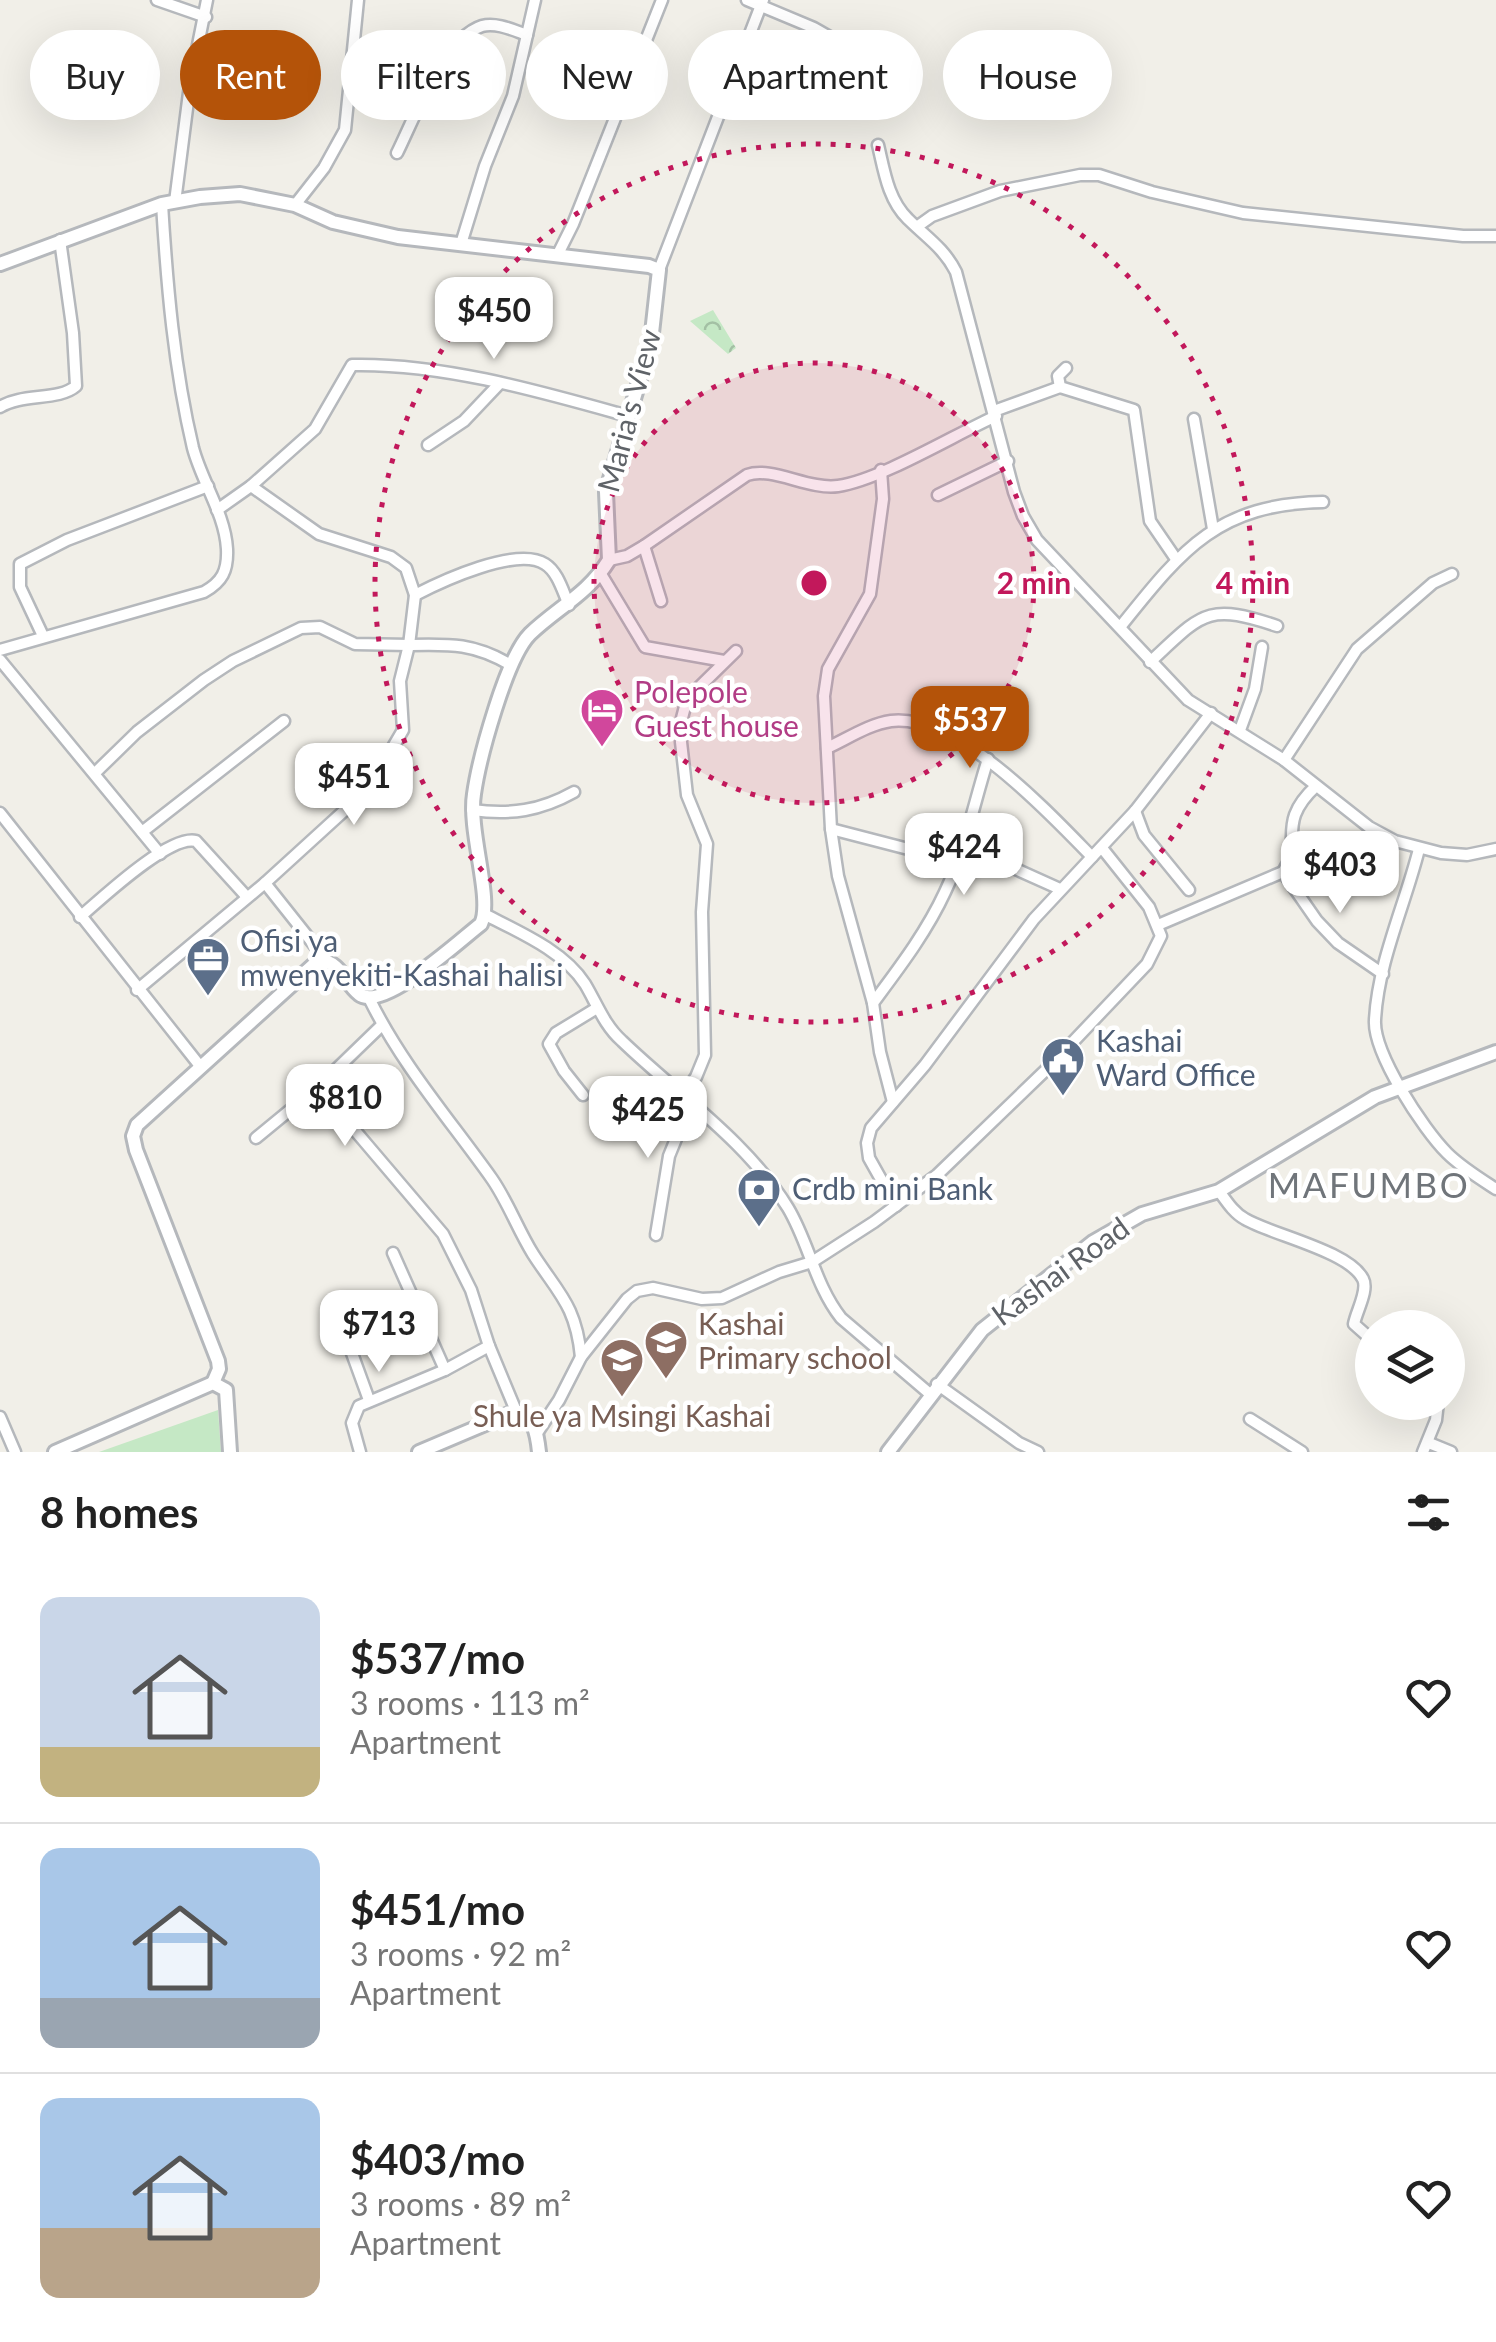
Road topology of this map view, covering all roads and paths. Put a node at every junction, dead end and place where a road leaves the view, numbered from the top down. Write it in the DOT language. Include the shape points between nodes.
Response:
graph roads {
  1 [pos="157,0"];
  2 [pos="207,0"];
  3 [pos="358,0"];
  4 [pos="535,0"];
  5 [pos="662,0"];
  6 [pos="748,0"];
  7 [pos="762,2"];
  8 [pos="206,17"];
  9 [pos="528,30"];
  10 [pos="815,30"];
  11 [pos="526,35"];
  12 [pos="526,39"];
  13 [pos="878,145"];
  14 [pos="396,153"];
  15 [pos="168,203"];
  16 [pos="296,205"];
  17 [pos="918,226"];
  18 [pos="1496,236"];
  19 [pos="60,240"];
  20 [pos="462,244"];
  21 [pos="557,256"];
  22 [pos="0,264"];
  23 [pos="659,270"];
  24 [pos="1066,368"];
  25 [pos="500,383"];
  26 [pos="1060,387"];
  27 [pos="0,408"];
  28 [pos="995,414"];
  29 [pos="628,416"];
  30 [pos="1194,419"];
  31 [pos="428,445"];
  32 [pos="1008,461"];
  33 [pos="882,470"];
  34 [pos="208,486"];
  35 [pos="251,486"];
  36 [pos="938,495"];
  37 [pos="1323,502"];
  38 [pos="217,510"];
  39 [pos="1213,529"];
  40 [pos="644,546"];
  41 [pos="1176,559"];
  42 [pos="609,560"];
  43 [pos="600,574"];
  44 [pos="1452,574"];
  45 [pos="415,595"];
  46 [pos="661,600"];
  47 [pos="569,605"];
  48 [pos="1120,626"];
  49 [pos="1277,626"];
  50 [pos="43,636"];
  51 [pos="409,645"];
  52 [pos="1262,647"];
  53 [pos="0,650"];
  54 [pos="736,651"];
  55 [pos="0,660"];
  56 [pos="724,662"];
  57 [pos="1150,662"];
  58 [pos="511,665"];
  59 [pos="1211,712"];
  60 [pos="284,721"];
  61 [pos="1240,730"];
  62 [pos="827,748"];
  63 [pos="988,759"];
  64 [pos="1284,760"];
  65 [pos="95,773"];
  66 [pos="1316,786"];
  67 [pos="574,792"];
  68 [pos="472,810"];
  69 [pos="1135,811"];
  70 [pos="0,813"];
  71 [pos="832,829"];
  72 [pos="142,832"];
  73 [pos="962,845"];
  74 [pos="1102,848"];
  75 [pos="1419,849"];
  76 [pos="1496,849"];
  77 [pos="160,854"];
  78 [pos="1092,857"];
  79 [pos="956,866"];
  80 [pos="1283,872"];
  81 [pos="265,882"];
  82 [pos="1060,889"];
  83 [pos="1189,890"];
  84 [pos="246,896"];
  85 [pos="486,915"];
  86 [pos="80,917"];
  87 [pos="1158,924"];
  88 [pos="327,961"];
  89 [pos="1383,974"];
  90 [pos="137,990"];
  91 [pos="370,1000"];
  92 [pos="873,1004"];
  93 [pos="596,1008"];
  94 [pos="382,1025"];
  95 [pos="1496,1052"];
  96 [pos="200,1066"];
  97 [pos="318,1087"];
  98 [pos="1402,1088"];
  99 [pos="583,1095"];
  100 [pos="687,1098"];
  101 [pos="893,1102"];
  102 [pos="256,1138"];
  103 [pos="1496,1189"];
  104 [pos="1219,1191"];
  105 [pos="896,1206"];
  106 [pos="656,1236"];
  107 [pos="394,1253"];
  108 [pos="812,1262"];
  109 [pos="1358,1310"];
  110 [pos="341,1324"];
  111 [pos="489,1346"];
  112 [pos="581,1357"];
  113 [pos="445,1370"];
  114 [pos="213,1382"];
  115 [pos="934,1389"];
  116 [pos="369,1400"];
  117 [pos="516,1411"];
  118 [pos="0,1417"];
  119 [pos="1250,1419"];
  120 [pos="1433,1420"];
  121 [pos="537,1433"];
  122 [pos="1426,1447"];
  123 [pos="16,1452"];
  124 [pos="56,1452"];
  125 [pos="230,1452"];
  126 [pos="360,1452"];
  127 [pos="419,1452"];
  128 [pos="539,1452"];
  129 [pos="888,1452"];
  130 [pos="1038,1452"];
  131 [pos="1302,1452"];
  132 [pos="1451,1452"];
  1 -- 8 [label="street"];
  2 -- 8 [label="street"];
  3 -- 16 [label="street" via="345,130"];
  4 -- 9 [label="street"];
  5 -- 21 [label="street"];
  6 -- 7 [label="street"];
  7 -- 10 [label="street"];
  7 -- 23 [label="street, Maria's View"];
  8 -- 15 [label="street"];
  11 -- 14 [label="street" via="495,24 460,39"];
  12 -- 20 [label="street"];
  13 -- 17 [label="street" via="892,196"];
  15 -- 16 [label="street" via="240,194"];
  15 -- 19 [label="street"];
  15 -- 34 [label="street" via="167,287 179,377 194,454"];
  16 -- 20 [label="street" via="364,230"];
  17 -- 18 [label="street" via="1000,191 1080,175 1120,179 1242,213"];
  17 -- 28 [label="street" via="956,272"];
  19 -- 22 [label="street"];
  19 -- 27 [label="street" via="76,386"];
  20 -- 21 [label="street"];
  21 -- 23 [label="street"];
  23 -- 29 [label="street, Maria's View" via="651,342"];
  24 -- 26 [label="street" via="1058,376"];
  25 -- 29 [label="street"];
  25 -- 31 [label="street"];
  25 -- 35 [label="street" via="352,366 316,429"];
  26 -- 28 [label="street"];
  26 -- 41 [label="street" via="1134,410 1150,521"];
  28 -- 32 [label="street"];
  28 -- 33 [label="street"];
  29 -- 42 [label="street, Maria's View" via="606,492"];
  30 -- 39 [label="street"];
  32 -- 36 [label="street"];
  32 -- 48 [label="street" via="1018,504 1037,540"];
  33 -- 40 [label="street" via="840,486 747,474"];
  33 -- 62 [label="street" via="870,594 824,684"];
  34 -- 38 [label="street"];
  34 -- 50 [label="street" via="20,564 20,586"];
  35 -- 38 [label="street"];
  35 -- 45 [label="street" via="319,534 391,557 406,568"];
  37 -- 39 [label="street" via="1271,506"];
  38 -- 50 [label="street" via="227,546 220,583"];
  39 -- 41 [label="street"];
  40 -- 42 [label="street"];
  40 -- 46 [label="street"];
  41 -- 48 [label="street"];
  42 -- 43 [label="street"];
  43 -- 47 [label="street"];
  43 -- 56 [label="street" via="644,648"];
  44 -- 64 [label="street" via="1357,649"];
  45 -- 47 [label="street" via="478,569 538,560 553,570"];
  45 -- 51 [label="street"];
  47 -- 58 [label="street" via="526,638"];
  48 -- 57 [label="street"];
  49 -- 57 [label="street" via="1242,614 1211,614"];
  50 -- 53 [label="street"];
  51 -- 58 [label="street" via="480,648"];
  51 -- 65 [label="street" via="354,644 320,628 302,628 204,680"];
  51 -- 81 [label="street" via="400,680 403,730 390,756 356,800"];
  52 -- 61 [label="street"];
  54 -- 56 [label="street"];
  55 -- 65 [label="street"];
  56 -- 100 [label="street" via="687,699 682,718 687,795 707,844 705,1055"];
  57 -- 59 [label="street" via="1188,700"];
  58 -- 68 [label="street"];
  59 -- 61 [label="street"];
  59 -- 69 [label="street"];
  60 -- 72 [label="street"];
  61 -- 64 [label="street"];
  62 -- 63 [label="street" via="896,720 960,740"];
  62 -- 71 [label="street"];
  63 -- 73 [label="street"];
  63 -- 78 [label="street"];
  64 -- 66 [label="street"];
  65 -- 72 [label="street"];
  66 -- 75 [label="street" via="1369,827"];
  66 -- 80 [label="street" via="1293,815"];
  67 -- 68 [label="street" via="528,811"];
  68 -- 85 [label="street"];
  69 -- 74 [label="street"];
  69 -- 83 [label="street" via="1144,835"];
  70 -- 86 [label="street"];
  71 -- 79 [label="street"];
  71 -- 92 [label="street"];
  72 -- 77 [label="street"];
  73 -- 79 [label="street"];
  73 -- 82 [label="street"];
  74 -- 78 [label="street"];
  74 -- 87 [label="street"];
  75 -- 76 [label="street" via="1467,855"];
  75 -- 89 [label="street"];
  77 -- 84 [label="street" via="185,839 196,841"];
  77 -- 86 [label="street"];
  78 -- 82 [label="street"];
  79 -- 92 [label="street" via="918,943"];
  80 -- 87 [label="street"];
  80 -- 89 [label="street" via="1338,943"];
  81 -- 84 [label="street"];
  81 -- 88 [label="street"];
  82 -- 101 [label="street"];
  84 -- 90 [label="street"];
  85 -- 91 [label="street" via="417,975"];
  85 -- 93 [label="street" via="560,958"];
  86 -- 90 [label="street"];
  87 -- 105 [label="street" via="1156,949 1127,986 995,1120"];
  88 -- 91 [label="street"];
  88 -- 96 [label="street" via="310,966"];
  89 -- 98 [label="street" via="1374,1024"];
  90 -- 96 [label="street"];
  91 -- 94 [label="street"];
  92 -- 101 [label="street"];
  93 -- 99 [label="street" via="549,1044"];
  93 -- 100 [label="street" via="618,1039"];
  94 -- 97 [label="street"];
  94 -- 112 [label="street" via="554,1280 572,1314"];
  95 -- 98 [label="street, Kashai Road"];
  96 -- 114 [label="street" via="136,1125 133,1136 218,1361"];
  97 -- 102 [label="street"];
  97 -- 111 [label="street" via="443,1234 466,1276"];
  98 -- 103 [label="street" via="1446,1153"];
  98 -- 104 [label="street, Kashai Road" via="1346,1113"];
  100 -- 106 [label="street"];
  100 -- 108 [label="street" via="763,1172"];
  101 -- 105 [label="street" via="872,1128 867,1152"];
  104 -- 109 [label="street" via="1242,1218 1354,1270 1364,1280"];
  104 -- 115 [label="street, Kashai Road" via="1142,1214 1093,1242 982,1330"];
  105 -- 108 [label="street"];
  107 -- 113 [label="street"];
  108 -- 112 [label="street" via="722,1298 653,1288 637,1292"];
  108 -- 115 [label="street" via="841,1318"];
  110 -- 116 [label="street"];
  111 -- 113 [label="street"];
  111 -- 117 [label="street"];
  112 -- 121 [label="street"];
  113 -- 116 [label="street"];
  114 -- 124 [label="street"];
  114 -- 125 [label="street" via="226,1390"];
  115 -- 129 [label="street, Kashai Road"];
  115 -- 130 [label="street"];
  116 -- 126 [label="street" via="353,1415"];
  117 -- 121 [label="street"];
  117 -- 127 [label="street"];
  118 -- 123 [label="street"];
  119 -- 131 [label="street"];
  120 -- 122 [label="street"];
  121 -- 128 [label="street"];
  122 -- 132 [label="street"];
}
